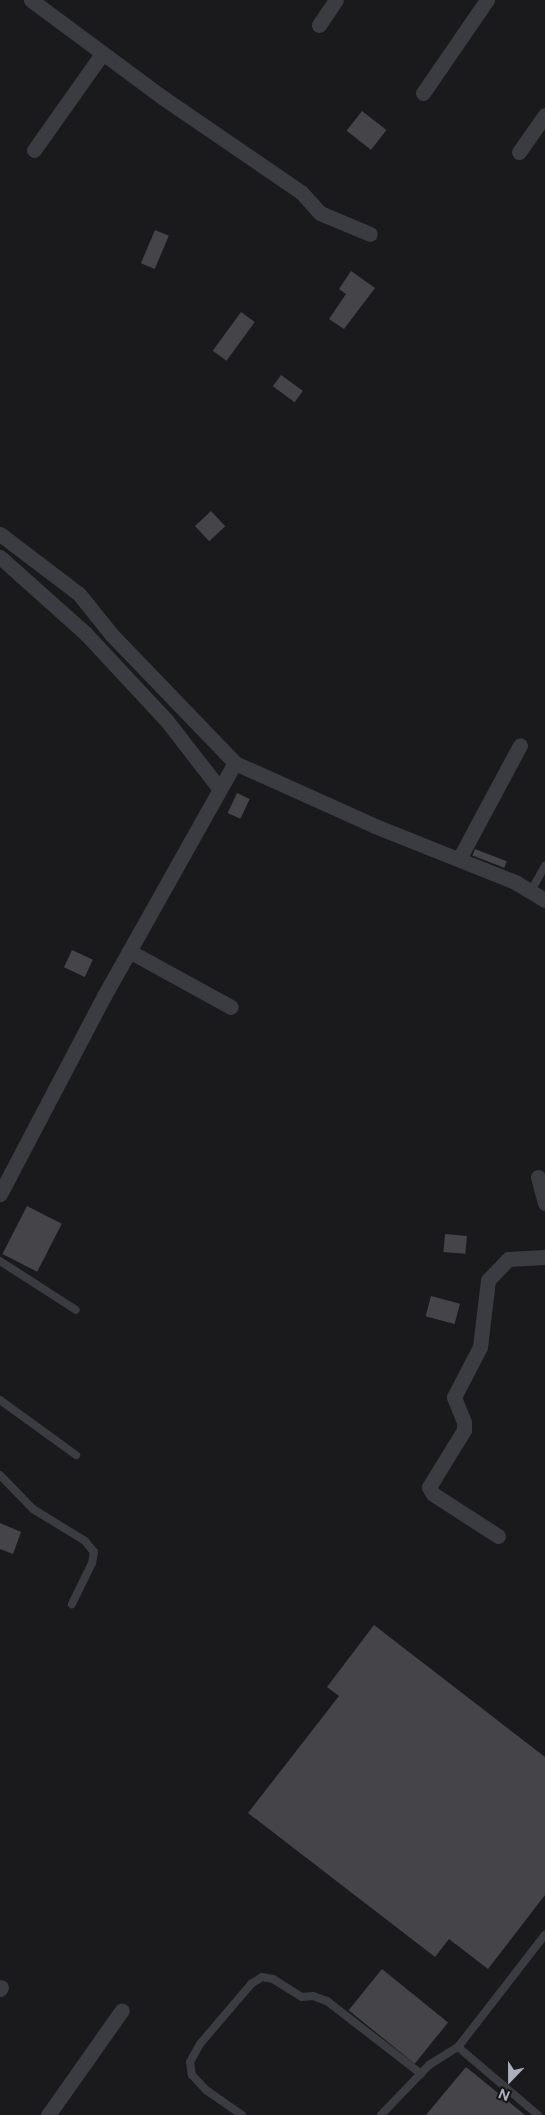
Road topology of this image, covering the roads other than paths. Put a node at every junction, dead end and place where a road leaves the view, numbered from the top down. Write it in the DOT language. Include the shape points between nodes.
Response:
graph roads {
  1 [pos="30,0"];
  2 [pos="336,0"];
  3 [pos="487,0"];
  4 [pos="319,25"];
  5 [pos="102,54"];
  6 [pos="423,93"];
  7 [pos="545,115"];
  8 [pos="34,150"];
  9 [pos="519,152"];
  10 [pos="370,234"];
  11 [pos="0,534"];
  12 [pos="0,556"];
  13 [pos="520,745"];
  14 [pos="228,773"];
  15 [pos="459,860"];
  16 [pos="545,866"];
  17 [pos="530,891"];
  18 [pos="545,900"];
  19 [pos="129,951"];
  20 [pos="231,1007"];
  21 [pos="538,1177"];
  22 [pos="0,1194"];
  23 [pos="545,1203"];
  24 [pos="545,1257"];
  25 [pos="0,1261"];
  26 [pos="76,1310"];
  27 [pos="0,1400"];
  28 [pos="76,1455"];
  29 [pos="0,1475"];
  30 [pos="498,1536"];
  31 [pos="72,1604"];
  32 [pos="545,1935"];
  33 [pos="122,2010"];
  34 [pos="458,2047"];
  35 [pos="420,2074"];
  36 [pos="48,2115"];
  37 [pos="242,2115"];
  38 [pos="381,2115"];
  39 [pos="538,2115"];
  1 -- 5 [label="street"];
  2 -- 4 [label="street"];
  3 -- 6 [label="street"];
  5 -- 8 [label="street"];
  5 -- 10 [label="street" via="301,192 320,213"];
  7 -- 9 [label="street"];
  11 -- 14 [label="street" via="79,594 154,680"];
  12 -- 14 [label="street" via="86,634 167,721"];
  13 -- 15 [label="street"];
  14 -- 15 [label="street"];
  14 -- 19 [label="street"];
  15 -- 17 [label="street"];
  16 -- 17 [label="lane"];
  17 -- 18 [label="street"];
  19 -- 20 [label="street"];
  19 -- 22 [label="street"];
  21 -- 23 [label="street"];
  24 -- 30 [label="street" via="508,1260 488,1280 480,1347 454,1397 464,1430 429,1487 433,1494"];
  25 -- 26 [label="lane"];
  27 -- 28 [label="lane"];
  29 -- 31 [label="lane" via="34,1509 85,1541 94,1552"];
  32 -- 34 [label="lane"];
  33 -- 36 [label="street"];
  34 -- 35 [label="lane"];
  34 -- 39 [label="lane"];
  35 -- 37 [label="lane" via="327,2000 302,1997 273,1979 262,1977 251,1984 200,2044 190,2062 192,2076"];
  35 -- 38 [label="lane"];
}
